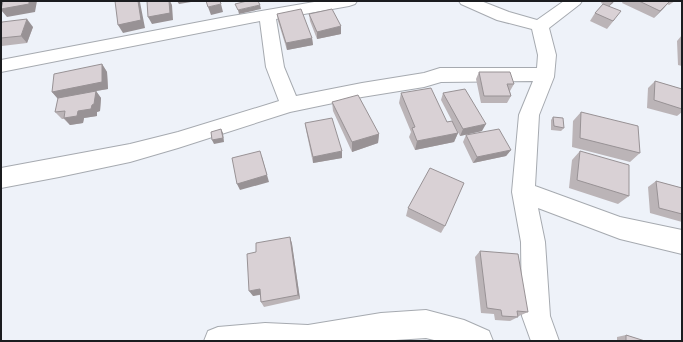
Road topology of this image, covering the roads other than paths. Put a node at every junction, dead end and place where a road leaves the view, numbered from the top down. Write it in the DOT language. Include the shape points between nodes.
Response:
graph roads {
  1 [pos="349,1"];
  2 [pos="467,1"];
  3 [pos="574,1"];
  4 [pos="267,15"];
  5 [pos="540,26"];
  6 [pos="1,66"];
  7 [pos="545,77"];
  8 [pos="290,105"];
  9 [pos="1,178"];
  10 [pos="523,192"];
  11 [pos="682,242"];
  12 [pos="308,340"];
  13 [pos="218,341"];
  14 [pos="480,341"];
  15 [pos="545,341"];
  1 -- 4 [label="street"];
  2 -- 5 [label="street" via="502,16"];
  3 -- 5 [label="street"];
  4 -- 6 [label="street"];
  4 -- 8 [label="street" via="275,68"];
  5 -- 7 [label="street" via="547,55"];
  7 -- 8 [label="street" via="527,74 440,75"];
  7 -- 10 [label="street" via="529,115"];
  8 -- 9 [label="street" via="130,153"];
  10 -- 11 [label="street" via="620,228"];
  10 -- 15 [label="street" via="533,242 536,316"];
  12 -- 13 [label="street" via="265,337"];
  12 -- 14 [label="street" via="381,327 426,324"];
}
